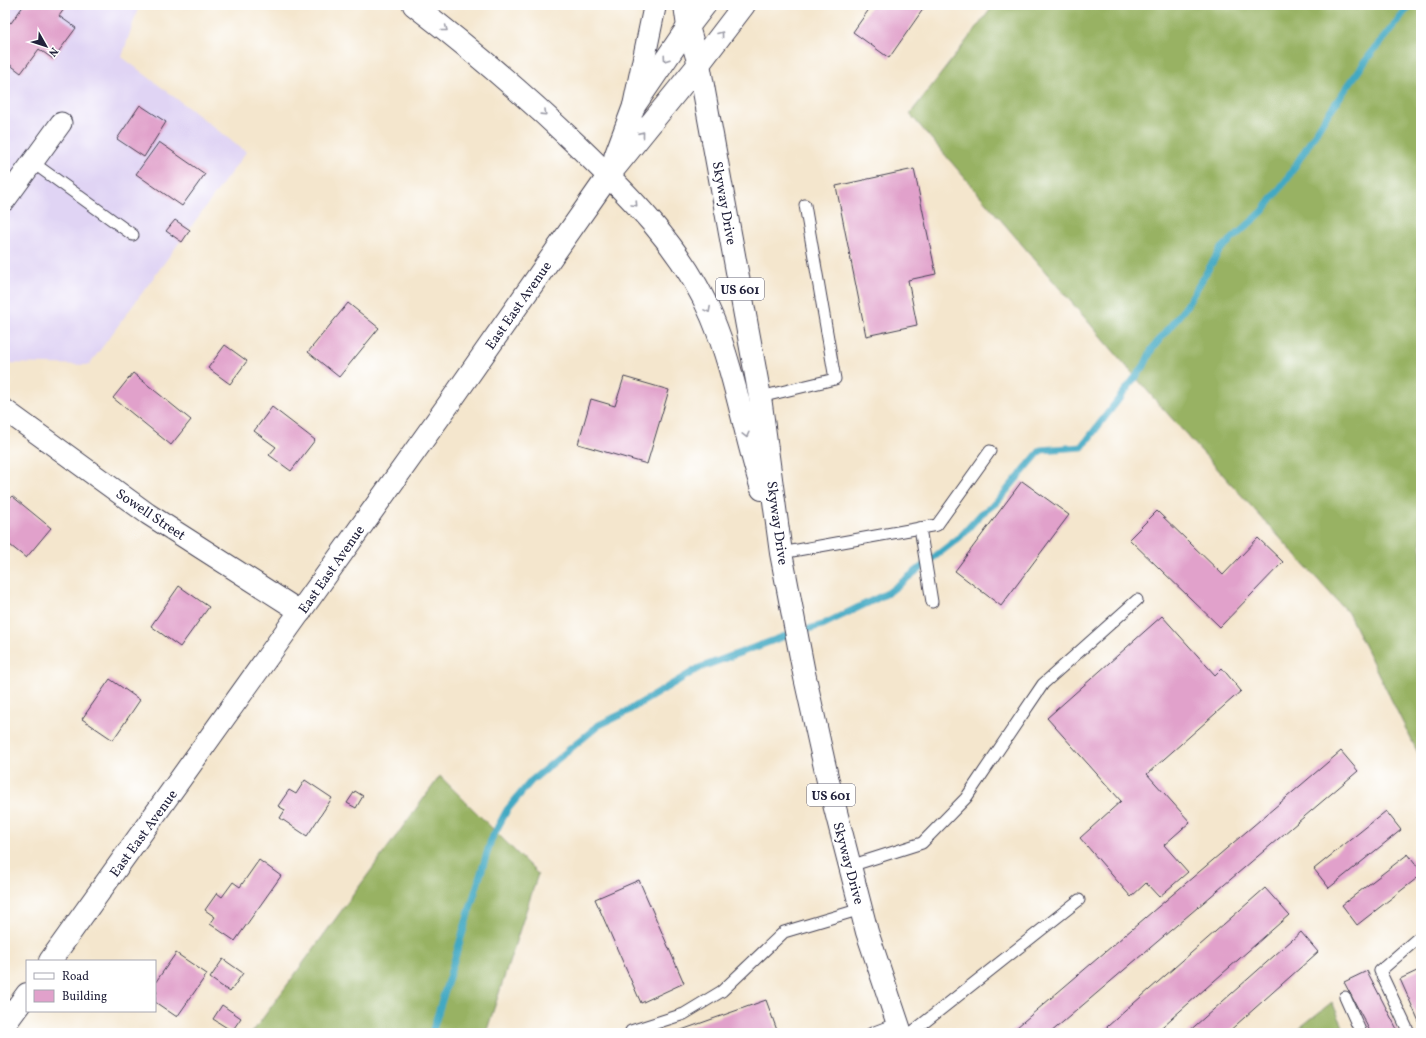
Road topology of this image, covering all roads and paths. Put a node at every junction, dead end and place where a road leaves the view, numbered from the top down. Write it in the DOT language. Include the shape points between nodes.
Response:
graph roads {
  1 [pos="414,5"];
  2 [pos="656,5"];
  3 [pos="685,5"];
  4 [pos="705,5"];
  5 [pos="744,5"];
  6 [pos="688,27"];
  7 [pos="699,64"];
  8 [pos="634,106"];
  9 [pos="61,123"];
  10 [pos="32,162"];
  11 [pos="608,175"];
  12 [pos="5,200"];
  13 [pos="805,205"];
  14 [pos="133,234"];
  15 [pos="760,398"];
  16 [pos="5,410"];
  17 [pos="990,451"];
  18 [pos="920,528"];
  19 [pos="781,553"];
  20 [pos="1137,600"];
  21 [pos="932,602"];
  22 [pos="301,612"];
  23 [pos="850,866"];
  24 [pos="1080,900"];
  25 [pos="861,910"];
  26 [pos="1421,944"];
  27 [pos="51,960"];
  28 [pos="26,995"];
  29 [pos="1345,997"];
  30 [pos="5,1024"];
  31 [pos="903,1030"];
  32 [pos="630,1033"];
  33 [pos="872,1033"];
  34 [pos="1362,1033"];
  35 [pos="1409,1033"];
  1 -- 11 [label="main road, US 601, one-way" via="527,97"];
  2 -- 8 [label="main road"];
  3 -- 6 [label="main road, Skyway Drive / US 601"];
  4 -- 6 [label="main road, East East Avenue"];
  7 -- 5 [label="main road, East East Avenue, one-way"];
  6 -- 7 [label="main road, Skyway Drive / US 601"];
  6 -- 8 [label="main road, East East Avenue, one-way"];
  11 -- 7 [label="main road, East East Avenue, one-way"];
  7 -- 15 [label="main road, Skyway Drive / US 601"];
  8 -- 11 [label="main road, East East Avenue"];
  9 -- 10 [label="street"];
  10 -- 12 [label="street"];
  10 -- 14 [label="lane"];
  11 -- 19 [label="main road, US 601, one-way" via="665,237 712,317 728,364 750,451"];
  11 -- 22 [label="main road, East East Avenue"];
  13 -- 15 [label="lane" via="834,379"];
  15 -- 19 [label="main road, Skyway Drive / US 601"];
  16 -- 22 [label="street, Sowell Street" via="148,514"];
  17 -- 18 [label="lane" via="937,525"];
  18 -- 19 [label="lane"];
  18 -- 21 [label="lane"];
  19 -- 23 [label="main road, Skyway Drive / US 601" via="804,673"];
  20 -- 23 [label="lane" via="1043,684 966,798 922,843"];
  22 -- 27 [label="main road, East East Avenue"];
  23 -- 25 [label="main road, Skyway Drive / US 601"];
  24 -- 31 [label="lane"];
  25 -- 31 [label="main road, Skyway Drive / US 601"];
  25 -- 32 [label="lane" via="784,932 722,991 684,1014"];
  26 -- 35 [label="lane" via="1418,938 1380,971"];
  28 -- 30 [label="main road"];
  29 -- 34 [label="lane"];
  31 -- 33 [label="lane"];
}
